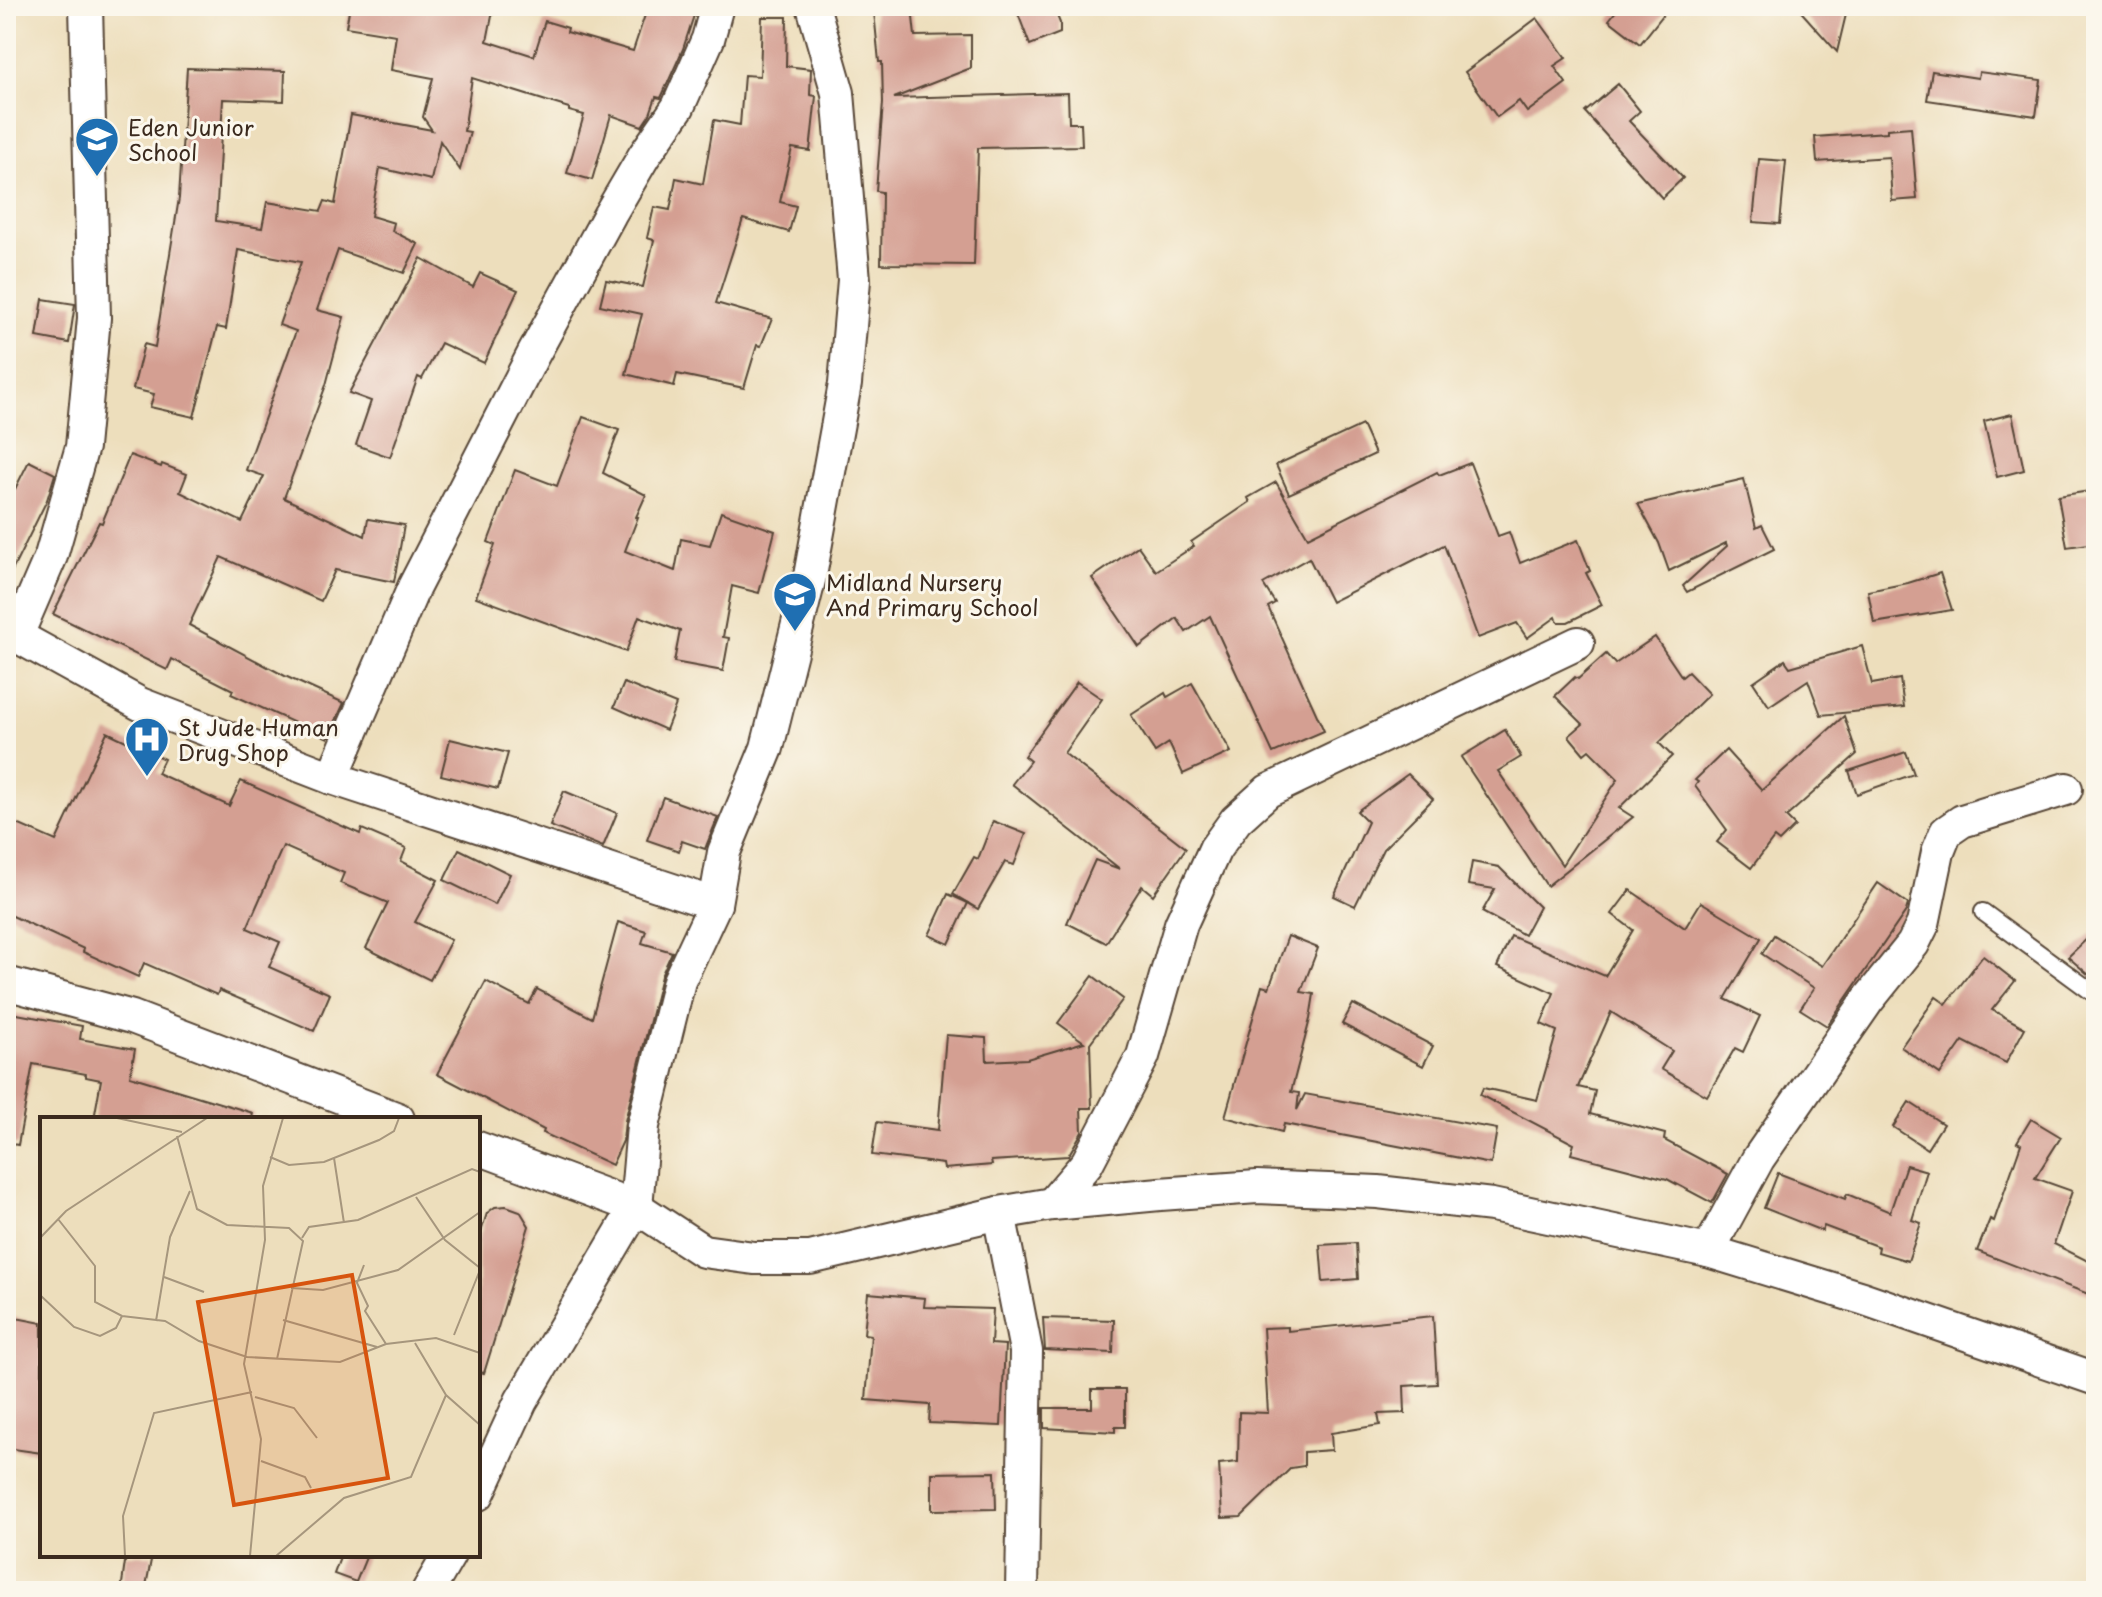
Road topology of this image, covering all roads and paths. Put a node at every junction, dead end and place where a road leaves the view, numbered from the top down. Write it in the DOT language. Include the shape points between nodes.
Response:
graph roads {
  1 [pos="86,6"];
  2 [pos="717,6"];
  3 [pos="813,6"];
  4 [pos="11,633"];
  5 [pos="1578,643"];
  6 [pos="332,778"];
  7 [pos="2066,789"];
  8 [pos="715,904"];
  9 [pos="1983,912"];
  10 [pos="6,983"];
  11 [pos="2096,992"];
  12 [pos="393,1117"];
  13 [pos="480,1149"];
  14 [pos="1052,1204"];
  15 [pos="636,1207"];
  16 [pos="999,1213"];
  17 [pos="1708,1251"];
  18 [pos="2096,1379"];
  19 [pos="480,1490"];
  20 [pos="448,1557"];
  21 [pos="428,1591"];
  22 [pos="1022,1591"];
  1 -- 4 [label="street" via="94,318 82,447 51,556"];
  2 -- 6 [label="street" via="678,107 533,355 414,587"];
  3 -- 8 [label="street" via="838,93 847,190 854,280 845,384 807,591 767,748 724,852"];
  4 -- 6 [label="street" via="140,704"];
  5 -- 14 [label="street" via="1268,791 1236,820 1215,849 1181,924 1143,1056 1087,1163"];
  6 -- 8 [label="street"];
  7 -- 17 [label="street" via="1962,821 1946,832 1913,944 1758,1159"];
  8 -- 15 [label="street" via="679,981 643,1126"];
  9 -- 11 [label="lane"];
  10 -- 12 [label="street" via="132,1017"];
  13 -- 15 [label="street"];
  14 -- 16 [label="street"];
  14 -- 17 [label="street" via="1257,1187 1378,1192 1492,1205"];
  15 -- 16 [label="street" via="703,1251 754,1258 810,1258"];
  15 -- 19 [label="street" via="521,1401"];
  16 -- 22 [label="street" via="1026,1351"];
  17 -- 18 [label="street"];
  20 -- 21 [label="street"];
}
